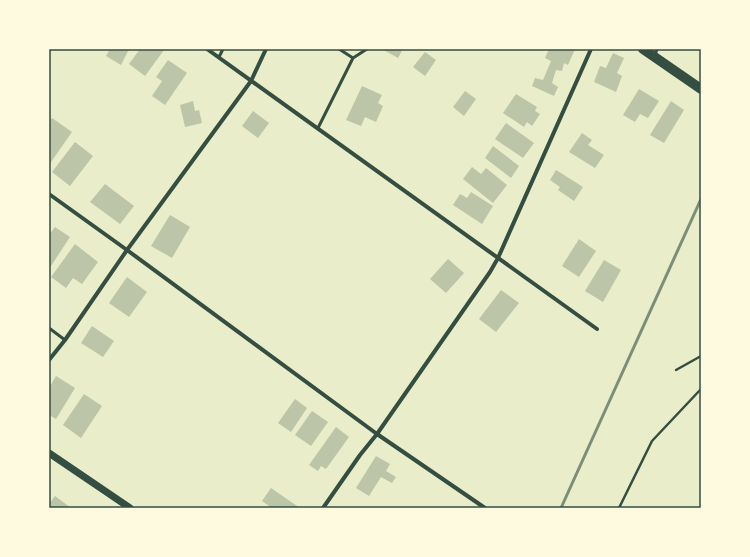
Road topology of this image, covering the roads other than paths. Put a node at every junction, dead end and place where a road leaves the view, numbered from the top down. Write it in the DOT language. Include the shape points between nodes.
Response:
graph roads {
  1 [pos="207,49"];
  2 [pos="223,49"];
  3 [pos="266,49"];
  4 [pos="339,49"];
  5 [pos="367,49"];
  6 [pos="591,49"];
  7 [pos="643,49"];
  8 [pos="656,53"];
  9 [pos="219,57"];
  10 [pos="353,58"];
  11 [pos="252,81"];
  12 [pos="701,89"];
  13 [pos="318,128"];
  14 [pos="49,194"];
  15 [pos="126,250"];
  16 [pos="498,258"];
  17 [pos="49,328"];
  18 [pos="597,329"];
  19 [pos="65,340"];
  20 [pos="49,360"];
  21 [pos="377,434"];
  22 [pos="49,453"];
  23 [pos="130,508"];
  24 [pos="323,508"];
  25 [pos="485,508"];
  1 -- 9 [label="street"];
  2 -- 9 [label="lane"];
  3 -- 11 [label="street"];
  4 -- 10 [label="lane"];
  5 -- 10 [label="lane"];
  6 -- 16 [label="street"];
  7 -- 8 [label="main road"];
  8 -- 12 [label="main road"];
  9 -- 11 [label="street"];
  10 -- 13 [label="lane"];
  11 -- 13 [label="street"];
  11 -- 15 [label="street"];
  13 -- 16 [label="street"];
  14 -- 15 [label="street"];
  15 -- 19 [label="street"];
  15 -- 21 [label="street"];
  16 -- 18 [label="street"];
  16 -- 21 [label="street"];
  17 -- 19 [label="lane"];
  19 -- 20 [label="street"];
  21 -- 24 [label="street"];
  21 -- 25 [label="street"];
  22 -- 23 [label="street"];
}
